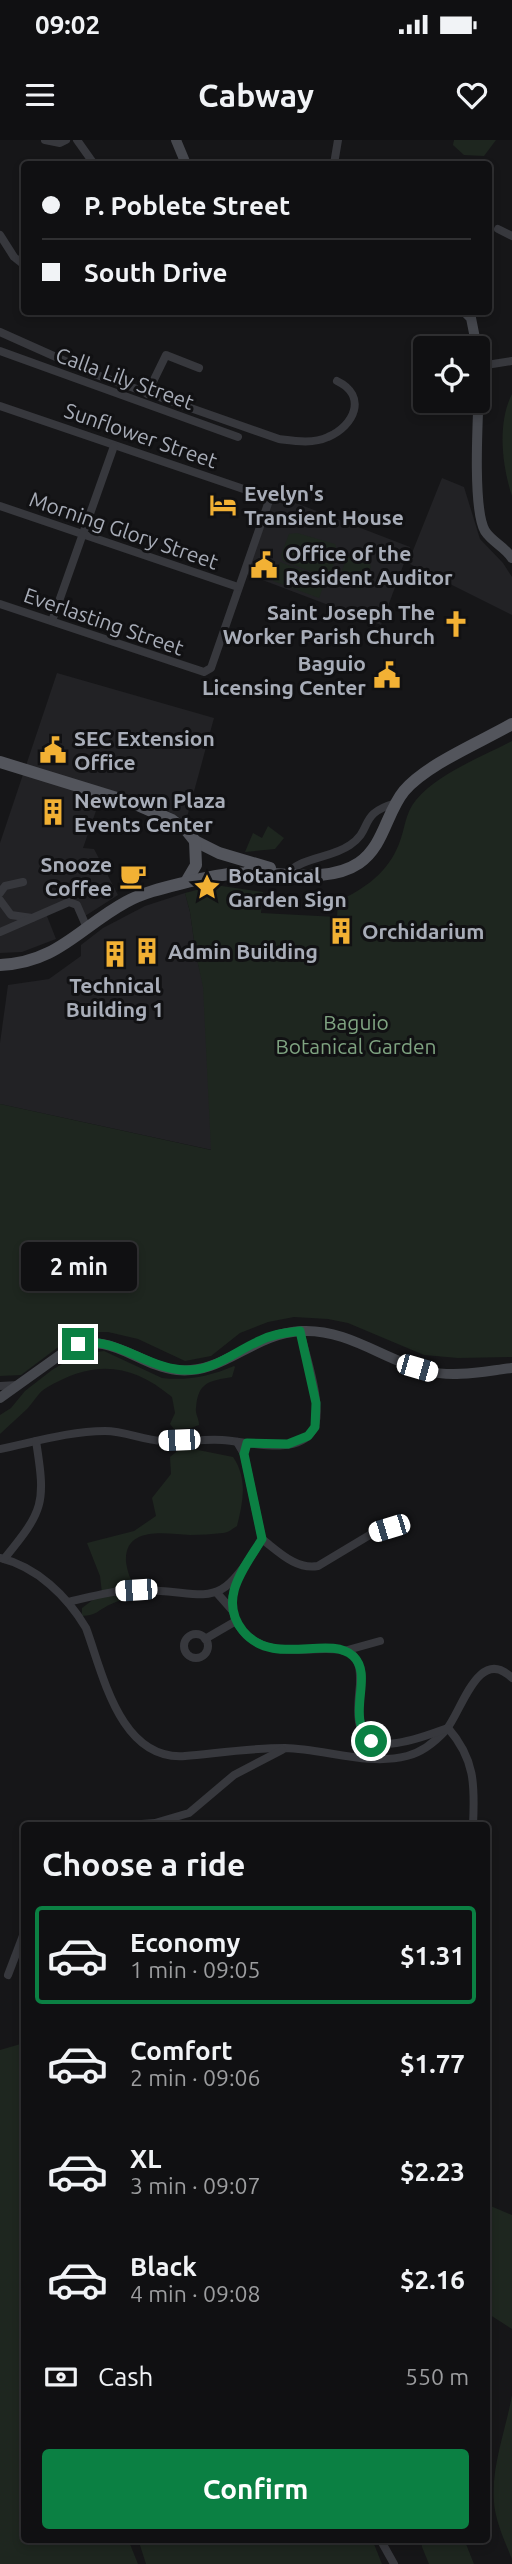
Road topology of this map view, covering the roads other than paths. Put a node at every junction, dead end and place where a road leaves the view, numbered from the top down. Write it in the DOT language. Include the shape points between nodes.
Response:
graph roads {
  1 [pos="45,140"];
  2 [pos="66,140"];
  3 [pos="77,140"];
  4 [pos="176,140"];
  5 [pos="338,140"];
  6 [pos="92,161"];
  7 [pos="185,161"];
  8 [pos="334,161"];
  9 [pos="498,229"];
  10 [pos="0,235"];
  11 [pos="512,236"];
  12 [pos="21,262"];
  13 [pos="468,315"];
  14 [pos="0,332"];
  15 [pos="474,336"];
  16 [pos="0,351"];
  17 [pos="509,361"];
  18 [pos="490,365"];
  19 [pos="199,368"];
  20 [pos="337,381"];
  21 [pos="147,394"];
  22 [pos="0,406"];
  23 [pos="479,413"];
  24 [pos="239,437"];
  25 [pos="114,446"];
  26 [pos="0,506"];
  27 [pos="84,534"];
  28 [pos="512,558"];
  29 [pos="238,587"];
  30 [pos="0,604"];
  31 [pos="52,621"];
  32 [pos="512,724"];
  33 [pos="0,762"];
  34 [pos="396,803"];
  35 [pos="195,841"];
  36 [pos="284,874"];
  37 [pos="23,882"];
  38 [pos="186,882"];
  39 [pos="0,893"];
  40 [pos="0,900"];
  41 [pos="32,918"];
  42 [pos="87,928"];
  43 [pos="0,932"];
  44 [pos="0,965"];
  45 [pos="300,1331"];
  46 [pos="512,1368"];
  47 [pos="20,1385"];
  48 [pos="0,1386"];
  49 [pos="0,1398"];
  50 [pos="36,1441"];
  51 [pos="237,1442"];
  52 [pos="247,1443"];
  53 [pos="0,1449"];
  54 [pos="244,1454"];
  55 [pos="389,1528"];
  56 [pos="262,1539"];
  57 [pos="2,1558"];
  58 [pos="237,1578"];
  59 [pos="216,1593"];
  60 [pos="68,1602"];
  61 [pos="232,1610"];
  62 [pos="236,1620"];
  63 [pos="205,1639"];
  64 [pos="380,1641"];
  65 [pos="344,1651"];
  66 [pos="512,1678"];
  67 [pos="448,1728"];
  68 [pos="285,1748"];
  69 [pos="158,1822"];
  70 [pos="473,1822"];
  71 [pos="21,1941"];
  72 [pos="8,1975"];
  73 [pos="382,2543"];
  74 [pos="394,2564"];
  1 -- 2 [label="street"];
  3 -- 6 [label="street"];
  4 -- 7 [label="main road"];
  5 -- 8 [label="street"];
  9 -- 11 [label="street"];
  10 -- 12 [label="street"];
  13 -- 15 [label="main road"];
  14 -- 21 [label="street"];
  16 -- 24 [label="street, Calla Lily Street"];
  17 -- 18 [label="street"];
  19 -- 21 [label="street" via="166,355"];
  20 -- 21 [label="street" via="353,394 354,416 327,438 304,442 279,439"];
  22 -- 25 [label="street, Sunflower Street"];
  23 -- 28 [label="main road" via="481,522"];
  25 -- 27 [label="street"];
  25 -- 29 [label="street, Sunflower Street" via="270,498"];
  26 -- 27 [label="street, Morning Glory Street"];
  27 -- 29 [label="street, Morning Glory Street"];
  27 -- 31 [label="street"];
  29 -- 31 [label="street, Everlasting Street" via="211,668 204,672"];
  30 -- 31 [label="street, Everlasting Street"];
  32 -- 34 [label="main road" via="435,767 404,790"];
  33 -- 35 [label="main road" via="133,803 172,820"];
  34 -- 36 [label="street" via="372,812 354,842 344,849 296,864"];
  34 -- 36 [label="main road" via="370,854 359,863 335,873"];
  35 -- 36 [label="main road"];
  35 -- 38 [label="main road" via="196,865"];
  36 -- 38 [label="main road" via="243,873"];
  37 -- 39 [label="street" via="5,886"];
  38 -- 42 [label="main road" via="127,901"];
  40 -- 41 [label="street" via="11,915"];
  41 -- 42 [label="street" via="73,903"];
  41 -- 43 [label="street"];
  42 -- 44 [label="main road" via="51,954"];
  45 -- 46 [label="main road" via="352,1339 431,1372"];
  45 -- 47 [label="main road" via="262,1339 221,1362 194,1370 166,1368 106,1343 86,1342 67,1350"];
  45 -- 52 [label="street" via="316,1403 315,1427 308,1436 288,1444"];
  47 -- 48 [label="street"];
  47 -- 49 [label="main road"];
  50 -- 51 [label="street" via="108,1431 163,1441"];
  50 -- 53 [label="street"];
  50 -- 57 [label="street" via="40,1504 33,1521"];
  51 -- 52 [label="street"];
  51 -- 54 [label="street"];
  52 -- 54 [label="street"];
  54 -- 56 [label="street"];
  55 -- 56 [label="street" via="310,1568 297,1565"];
  56 -- 58 [label="street"];
  57 -- 60 [label="street" via="42,1578"];
  58 -- 59 [label="street"];
  58 -- 61 [label="street"];
  59 -- 60 [label="street" via="136,1590"];
  59 -- 61 [label="street"];
  60 -- 68 [label="street" via="86,1628 119,1717 144,1745 158,1753 183,1756"];
  61 -- 62 [label="street"];
  62 -- 63 [label="street"];
  62 -- 65 [label="street" via="248,1637 267,1648"];
  64 -- 65 [label="street"];
  65 -- 67 [label="street" via="359,1666 359,1722 371,1741 399,1743"];
  66 -- 67 [label="street" via="501,1670 482,1673"];
  67 -- 68 [label="street" via="423,1750 397,1759"];
  67 -- 70 [label="street" via="461,1744 473,1776"];
  68 -- 69 [label="street" via="234,1775 188,1813"];
  71 -- 72 [label="street"];
  73 -- 74 [label="street"];
}
